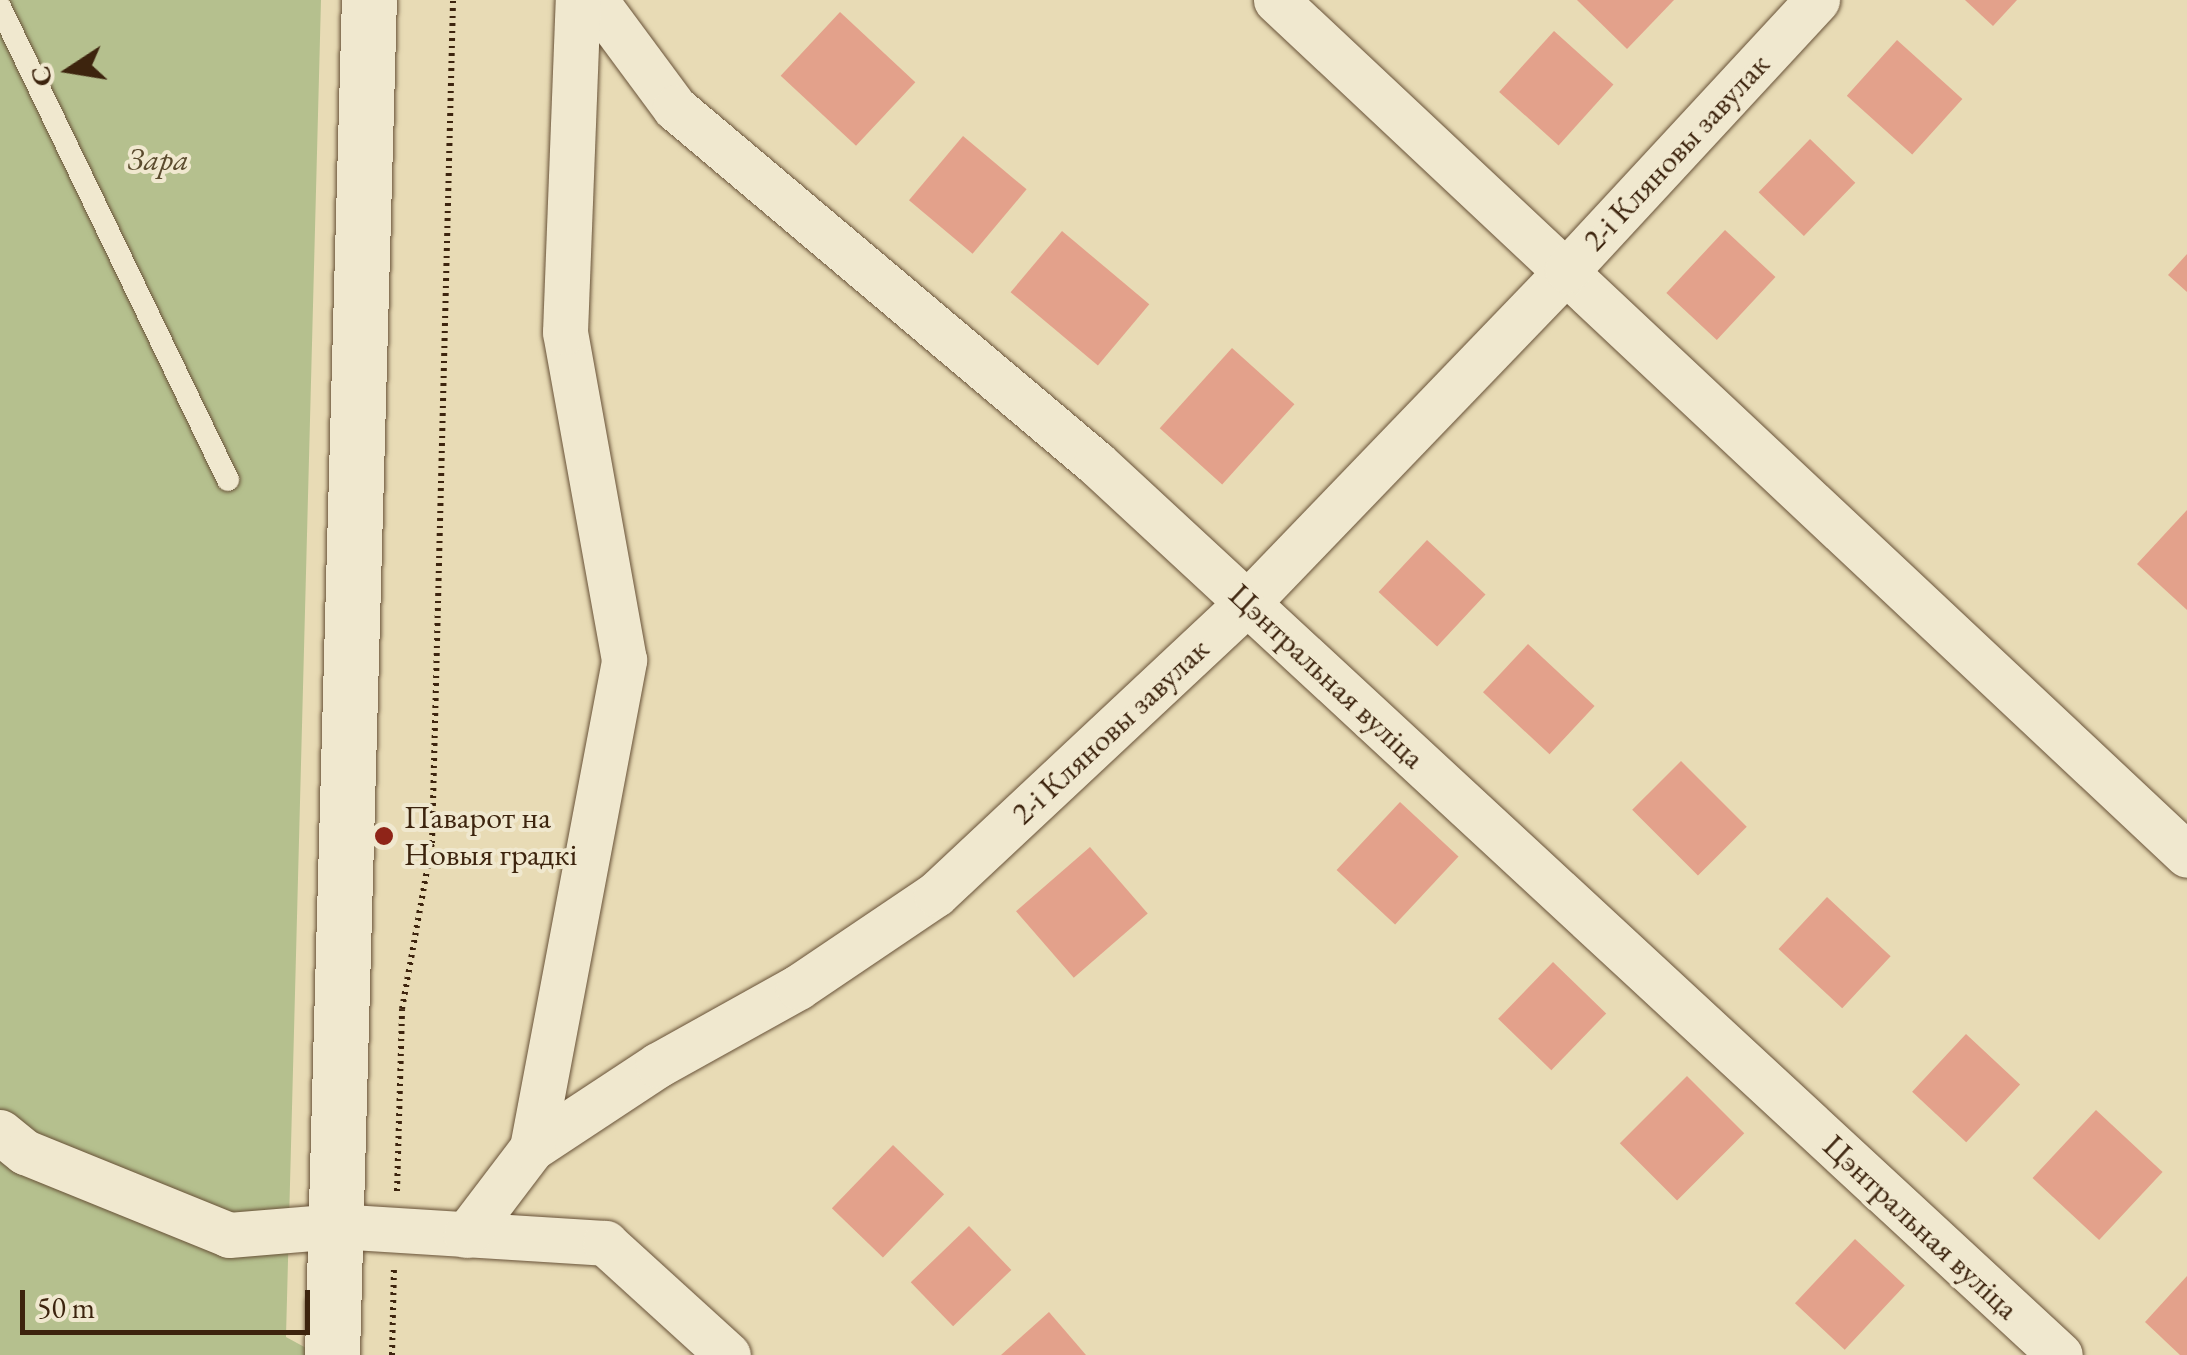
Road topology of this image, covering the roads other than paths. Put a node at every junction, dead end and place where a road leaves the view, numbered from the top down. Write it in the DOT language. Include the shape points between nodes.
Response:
graph roads {
  1 [pos="369,0"];
  2 [pos="578,0"];
  3 [pos="595,0"];
  4 [pos="1276,0"];
  5 [pos="1816,0"];
  6 [pos="0,7"];
  7 [pos="1567,270"];
  8 [pos="228,480"];
  9 [pos="1249,602"];
  10 [pos="2187,855"];
  11 [pos="0,1132"];
  12 [pos="532,1148"];
  13 [pos="336,1226"];
  14 [pos="466,1235"];
  15 [pos="332,1355"];
  16 [pos="728,1355"];
  17 [pos="2060,1355"];
  1 -- 13 [label="main road"];
  2 -- 12 [label="street" via="565,332 624,660"];
  3 -- 9 [label="street, Цэнтральная вуліца" via="676,108 1096,463"];
  4 -- 7 [label="street"];
  5 -- 7 [label="street, 2-і Кляновы завулак"];
  6 -- 8 [label="lane"];
  7 -- 9 [label="street, 2-і Кляновы завулак"];
  7 -- 10 [label="street"];
  9 -- 12 [label="street, 2-і Кляновы завулак" via="936,894 798,987 658,1065"];
  9 -- 17 [label="street, Цэнтральная вуліца"];
  11 -- 13 [label="street" via="25,1152 229,1235"];
  12 -- 14 [label="street"];
  13 -- 14 [label="street"];
  13 -- 15 [label="main road"];
  14 -- 16 [label="street" via="605,1244"];
}
